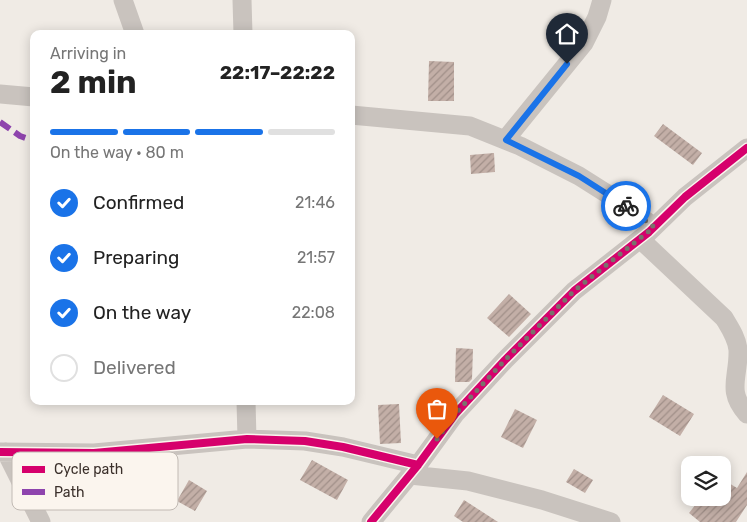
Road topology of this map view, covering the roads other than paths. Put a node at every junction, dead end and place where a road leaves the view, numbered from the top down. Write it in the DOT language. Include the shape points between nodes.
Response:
graph roads {
  1 [pos="123,0"];
  2 [pos="242,0"];
  3 [pos="602,0"];
  4 [pos="134,30"];
  5 [pos="243,30"];
  6 [pos="0,94"];
  7 [pos="30,97"];
  8 [pos="355,114"];
  9 [pos="506,140"];
  10 [pos="747,148"];
  11 [pos="654,227"];
  12 [pos="640,239"];
  13 [pos="246,405"];
  14 [pos="747,414"];
  15 [pos="247,439"];
  16 [pos="3,452"];
  17 [pos="105,452"];
  18 [pos="12,469"];
  19 [pos="414,470"];
  20 [pos="34,510"];
  21 [pos="41,522"];
  22 [pos="372,522"];
  23 [pos="611,522"];
  1 -- 4 [label="street"];
  2 -- 5 [label="street"];
  3 -- 9 [label="street" via="584,43"];
  6 -- 7 [label="street"];
  8 -- 9 [label="street" via="470,126"];
  9 -- 11 [label="street" via="579,176"];
  10 -- 11 [label="street" via="685,197"];
  11 -- 12 [label="street"];
  12 -- 14 [label="street" via="724,318 734,333 738,349 734,391"];
  12 -- 19 [label="street" via="574,291 505,360 456,413"];
  13 -- 15 [label="street"];
  15 -- 17 [label="street"];
  15 -- 19 [label="street" via="305,441 343,447"];
  16 -- 18 [label="street"];
  19 -- 22 [label="street"];
  19 -- 23 [label="street" via="542,500"];
  20 -- 21 [label="street"];
}
